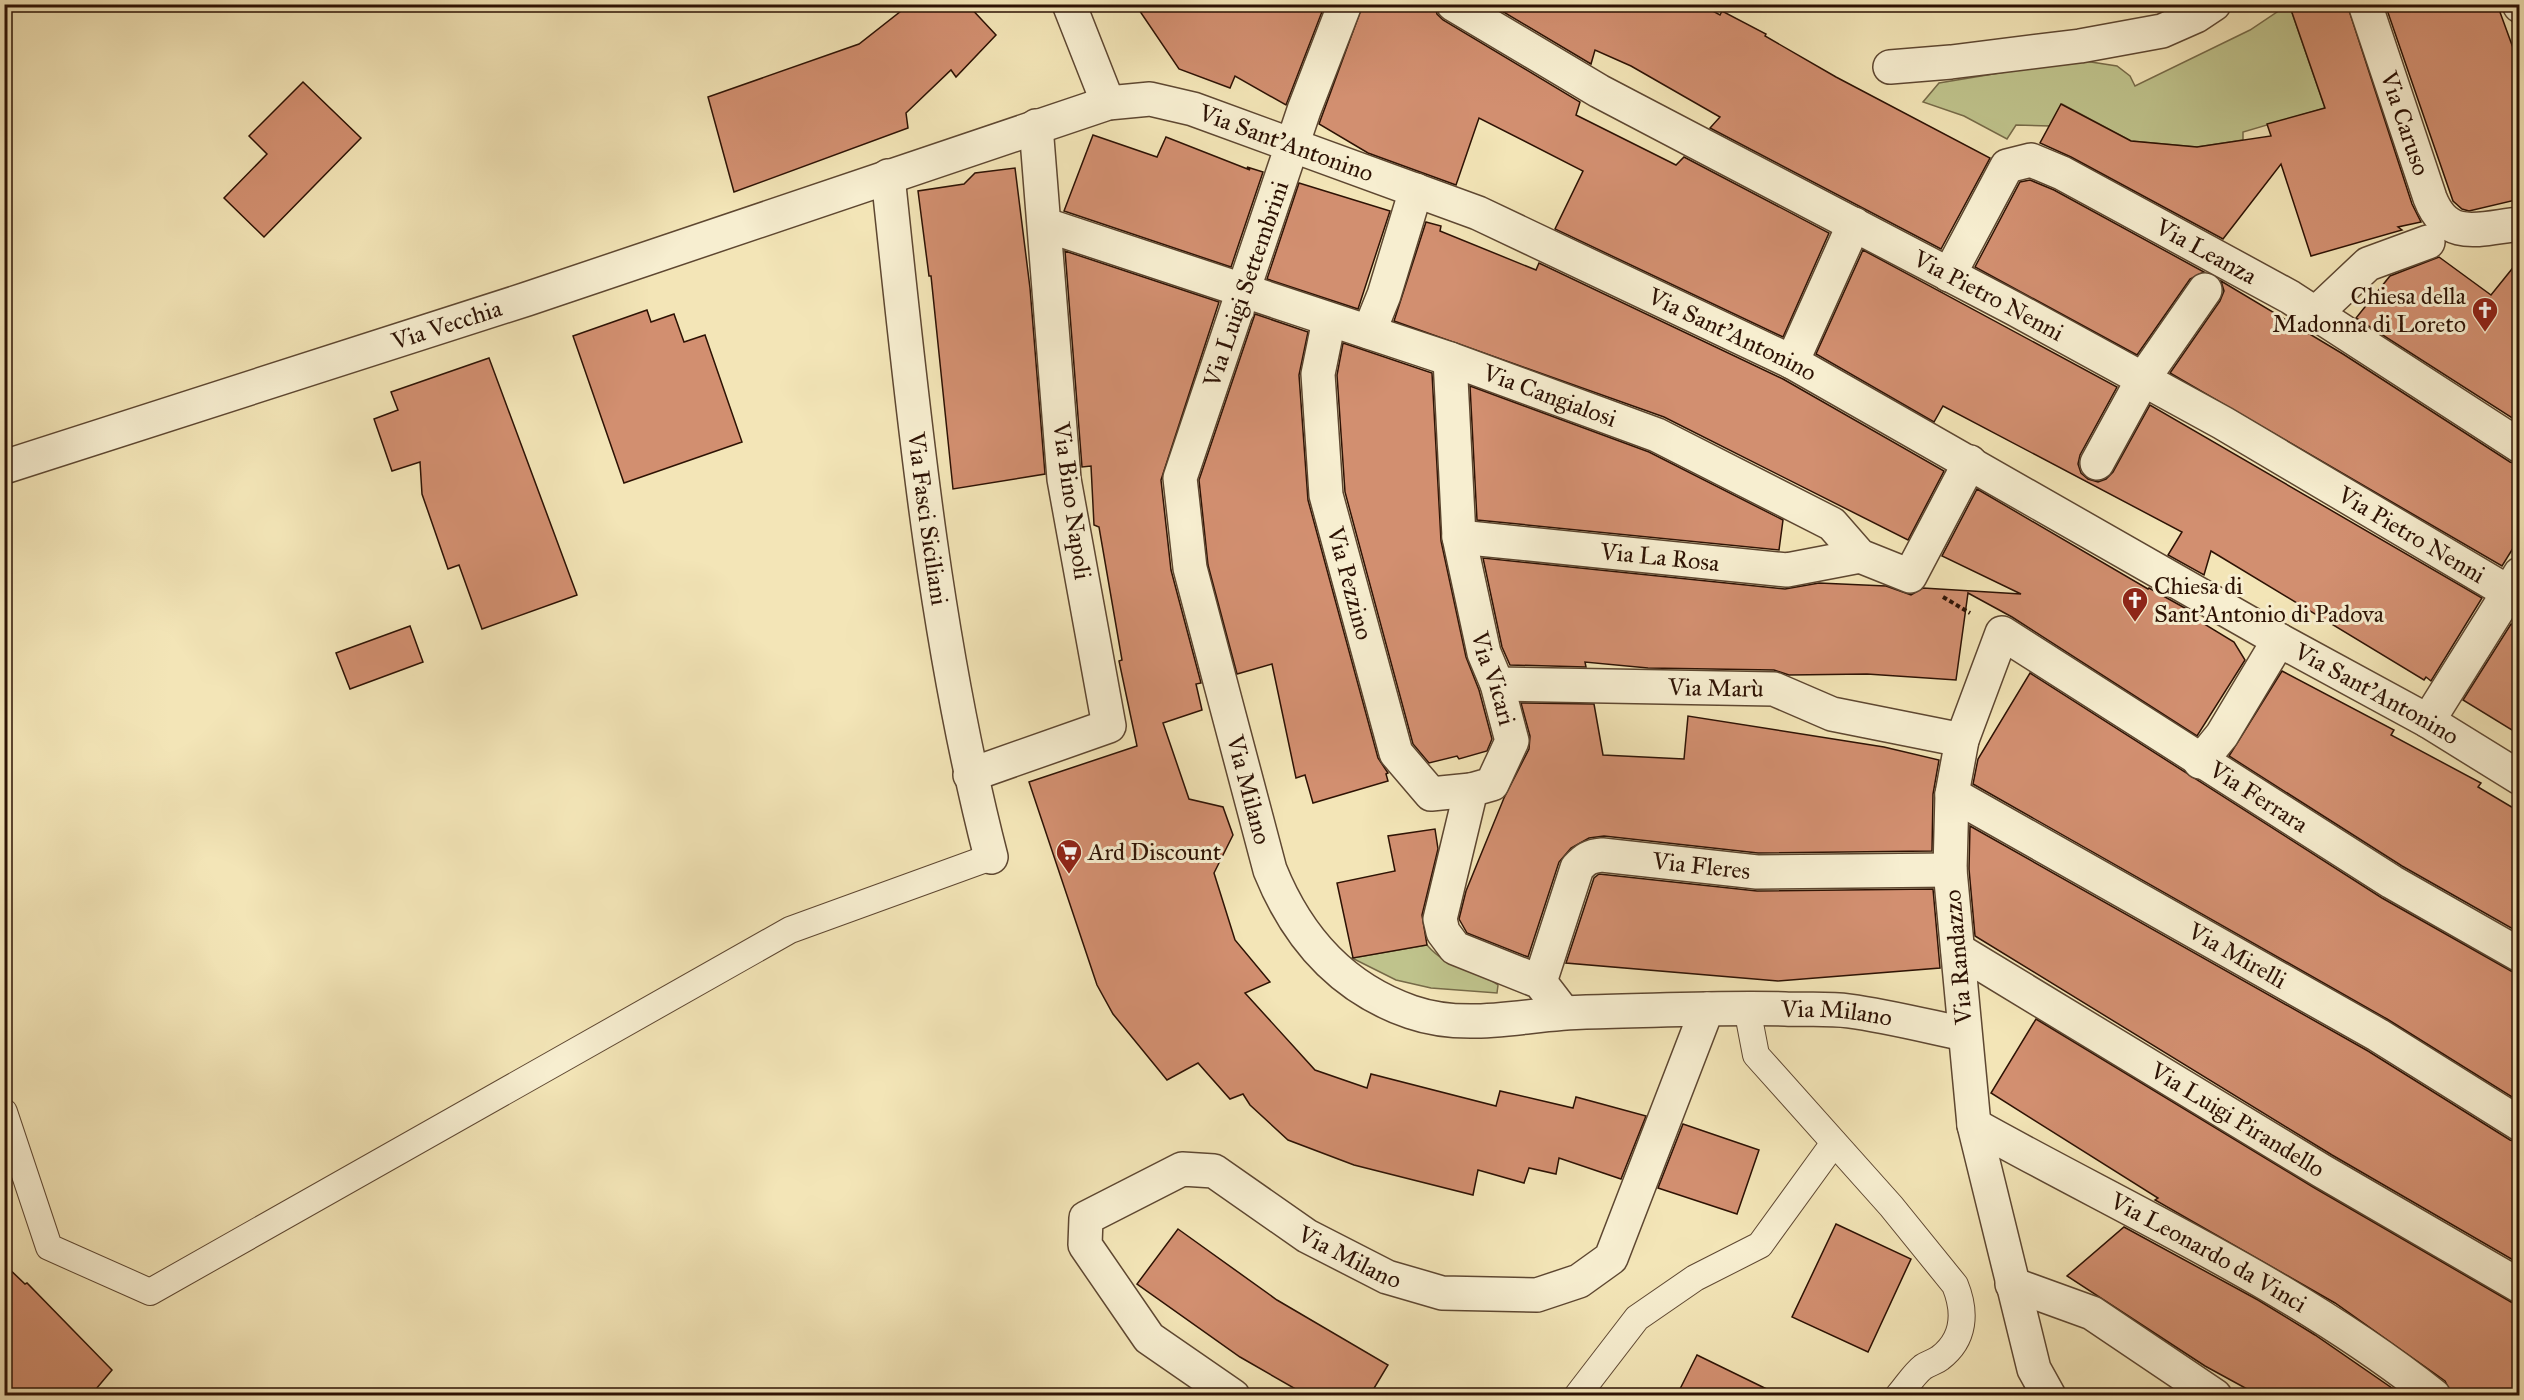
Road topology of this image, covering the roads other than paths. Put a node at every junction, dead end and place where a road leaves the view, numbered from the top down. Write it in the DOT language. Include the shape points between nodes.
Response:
graph roads {
  1 [pos="1070,4"];
  2 [pos="1345,4"];
  3 [pos="1453,4"];
  4 [pos="2365,4"];
  5 [pos="2200,8"];
  6 [pos="1890,67"];
  7 [pos="1108,103"];
  8 [pos="1036,126"];
  9 [pos="1294,146"];
  10 [pos="888,176"];
  11 [pos="1416,190"];
  12 [pos="1854,224"];
  13 [pos="2520,224"];
  14 [pos="1046,225"];
  15 [pos="2428,242"];
  16 [pos="1948,275"];
  17 [pos="2205,290"];
  18 [pos="1243,291"];
  19 [pos="2315,314"];
  20 [pos="1329,320"];
  21 [pos="1369,332"];
  22 [pos="1450,359"];
  23 [pos="1792,362"];
  24 [pos="2143,379"];
  25 [pos="2520,446"];
  26 [pos="1970,462"];
  27 [pos="2097,463"];
  28 [pos="4,467"];
  29 [pos="1459,537"];
  30 [pos="1860,556"];
  31 [pos="1190,568"];
  32 [pos="2516,589"];
  33 [pos="2002,633"];
  34 [pos="2279,640"];
  35 [pos="1497,684"];
  36 [pos="2428,721"];
  37 [pos="1962,740"];
  38 [pos="2200,762"];
  39 [pos="970,775"];
  40 [pos="2520,778"];
  41 [pos="1471,790"];
  42 [pos="1952,794"];
  43 [pos="991,857"];
  44 [pos="1950,870"];
  45 [pos="1958,950"];
  46 [pos="2520,955"];
  47 [pos="1540,982"];
  48 [pos="1747,1008"];
  49 [pos="1707,1010"];
  50 [pos="1563,1012"];
  51 [pos="1964,1034"];
  52 [pos="4,1112"];
  53 [pos="2520,1124"];
  54 [pos="1974,1125"];
  55 [pos="1834,1143"];
  56 [pos="2012,1284"];
  57 [pos="2520,1286"];
  58 [pos="1233,1395"];
  59 [pos="1577,1395"];
  60 [pos="1898,1395"];
  61 [pos="2049,1395"];
  62 [pos="2215,1395"];
  63 [pos="2434,1395"];
  1 -- 7 [label="street"];
  2 -- 9 [label="street, Via Luigi Settembrini"];
  3 -- 12 [label="street, Via Pietro Nenni" via="1599,91"];
  4 -- 13 [label="street, Via Caruso" via="2434,210 2441,220 2462,229"];
  5 -- 6 [label="street" via="2162,31 2079,46"];
  7 -- 8 [label="street, Via Sant'Antonino"];
  7 -- 9 [label="street, Via Sant'Antonino" via="1150,99 1193,109"];
  8 -- 10 [label="street, Via Sant'Antonino"];
  8 -- 14 [label="street, Via Bino Napoli"];
  9 -- 11 [label="street, Via Sant'Antonino"];
  9 -- 18 [label="street, Via Luigi Settembrini"];
  10 -- 28 [label="street, Via Vecchia" via="527,299"];
  10 -- 39 [label="street, Via Fasci Siciliani" via="920,470"];
  11 -- 21 [label="street"];
  11 -- 23 [label="street, Via Sant'Antonino" via="1478,213"];
  12 -- 16 [label="street, Via Pietro Nenni"];
  12 -- 23 [label="street"];
  14 -- 18 [label="street, Via Cangialosi"];
  14 -- 39 [label="street, Via Bino Napoli" via="1064,479 1109,726"];
  15 -- 19 [label="street" via="2368,264"];
  16 -- 19 [label="street, Via Leanza" via="2007,166 2031,160 2062,173"];
  16 -- 24 [label="street, Via Pietro Nenni"];
  17 -- 24 [label="street"];
  18 -- 20 [label="street, Via Cangialosi"];
  18 -- 31 [label="street, Via Luigi Settembrini" via="1180,478"];
  19 -- 25 [label="street, Via Leanza"];
  20 -- 21 [label="street, Via Cangialosi"];
  20 -- 41 [label="street, Via Pezzino" via="1318,374 1326,495 1396,753 1431,794"];
  21 -- 22 [label="street, Via Cangialosi"];
  22 -- 29 [label="street, Via Vicari"];
  22 -- 30 [label="street, Via Cangialosi" via="1657,435 1832,524"];
  23 -- 26 [label="street, Via Sant'Antonino"];
  24 -- 27 [label="street"];
  24 -- 32 [label="street, Via Pietro Nenni"];
  26 -- 30 [label="street, Via Cangialosi" via="1910,576"];
  26 -- 34 [label="street, Via Sant'Antonino"];
  29 -- 30 [label="street, Via La Rosa" via="1787,570"];
  29 -- 35 [label="street, Via Vicari" via="1484,653"];
  31 -- 50 [label="street, Via Milano" via="1270,870 1284,905 1304,936 1354,984 1412,1012 1475,1023"];
  32 -- 36 [label="street"];
  33 -- 37 [label="street, Via Randazzo"];
  33 -- 38 [label="street, Via Ferrara"];
  34 -- 36 [label="street, Via Sant'Antonino"];
  34 -- 38 [label="street" via="2222,735"];
  35 -- 37 [label="street, Via Marù" via="1774,690 1832,714"];
  35 -- 41 [label="street, Via Vicari" via="1512,741 1492,784"];
  36 -- 40 [label="street, Via Sant'Antonino"];
  37 -- 42 [label="street, Via Randazzo"];
  38 -- 46 [label="street, Via Ferrara" via="2392,882"];
  39 -- 43 [label="street, Via Fasci Siciliani"];
  41 -- 47 [label="street" via="1440,919 1443,932 1463,952"];
  42 -- 44 [label="street, Via Randazzo"];
  42 -- 53 [label="street, Via Mirelli" via="2378,1035"];
  43 -- 52 [label="lane" via="790,930 150,1292 49,1247"];
  44 -- 45 [label="street, Via Randazzo"];
  44 -- 47 [label="street, Via Fleres" via="1757,872 1592,856 1577,868"];
  45 -- 51 [label="street, Via Randazzo"];
  45 -- 57 [label="street, Via Luigi Pirandello"];
  47 -- 50 [label="street"];
  48 -- 49 [label="street, Via Milano"];
  48 -- 51 [label="street, Via Milano" via="1848,1011"];
  48 -- 55 [label="lane" via="1756,1055"];
  49 -- 50 [label="street, Via Milano"];
  49 -- 58 [label="street, Via Milano" via="1611,1258 1579,1281 1537,1295 1442,1293 1387,1277 1307,1236 1214,1172 1182,1169 1086,1218 1085,1245 1149,1338"];
  51 -- 54 [label="street, Via Randazzo"];
  54 -- 56 [label="street, Via Randazzo"];
  54 -- 63 [label="street, Via Leonardo da Vinci" via="2275,1289 2388,1360"];
  55 -- 59 [label="lane" via="1760,1245 1695,1278 1637,1318"];
  55 -- 60 [label="lane" via="1898,1214 1955,1285 1961,1299 1960,1332 1952,1348 1923,1367"];
  56 -- 61 [label="street, Via Randazzo" via="2034,1369"];
  56 -- 62 [label="street" via="2092,1313"];
}
